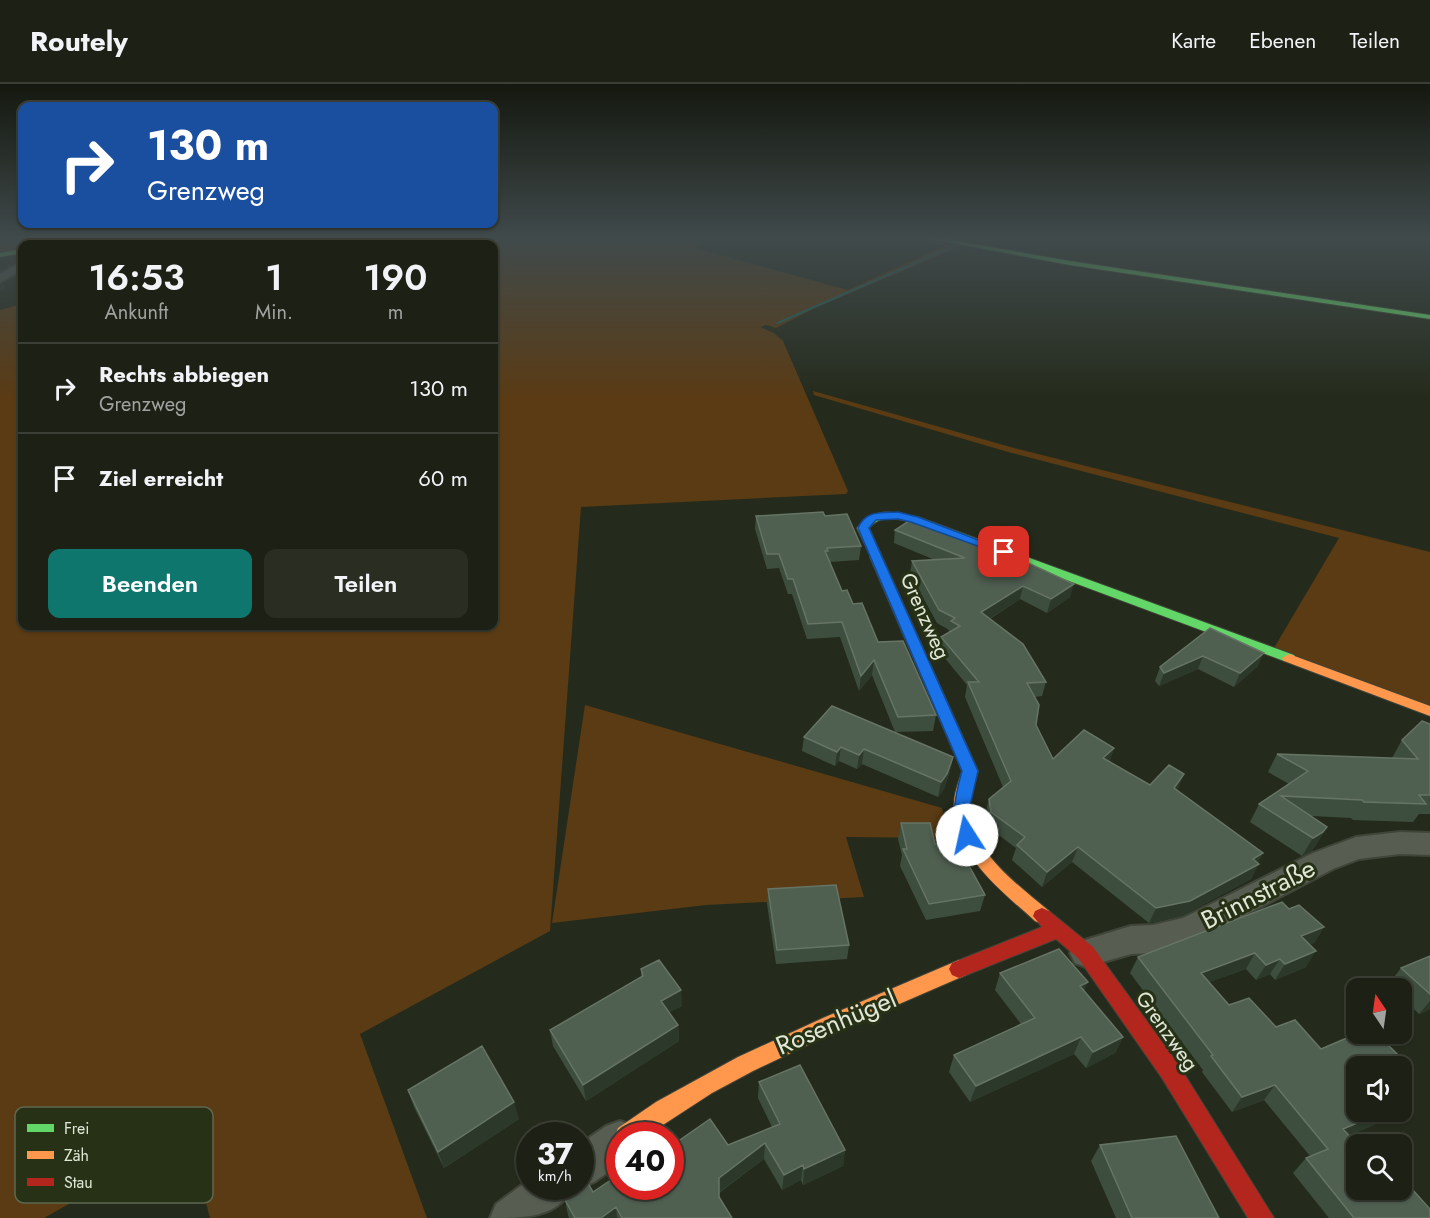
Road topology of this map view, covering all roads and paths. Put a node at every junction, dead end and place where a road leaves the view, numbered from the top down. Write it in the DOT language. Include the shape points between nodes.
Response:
graph roads {
  1 [pos="1259,292"];
  2 [pos="1430,317"];
  3 [pos="1430,711"];
  4 [pos="1430,844"];
  5 [pos="1057,930"];
  6 [pos="1086,953"];
  7 [pos="645,1122"];
  8 [pos="535,1200"];
  9 [pos="510,1218"];
  10 [pos="1262,1218"];
  1 -- 2 [label="street"];
  3 -- 5 [label="street, Grenzweg" via="914,519 884,515 867,521 863,528 970,771 962,806 967,835 993,871"];
  4 -- 6 [label="street, Brinnstraße" via="1356,848 1190,929"];
  5 -- 6 [label="street, Grenzweg"];
  5 -- 7 [label="street, Rosenhügel" via="748,1061"];
  6 -- 10 [label="street, Grenzweg" via="1170,1071"];
  8 -- 9 [label="street"];
}
